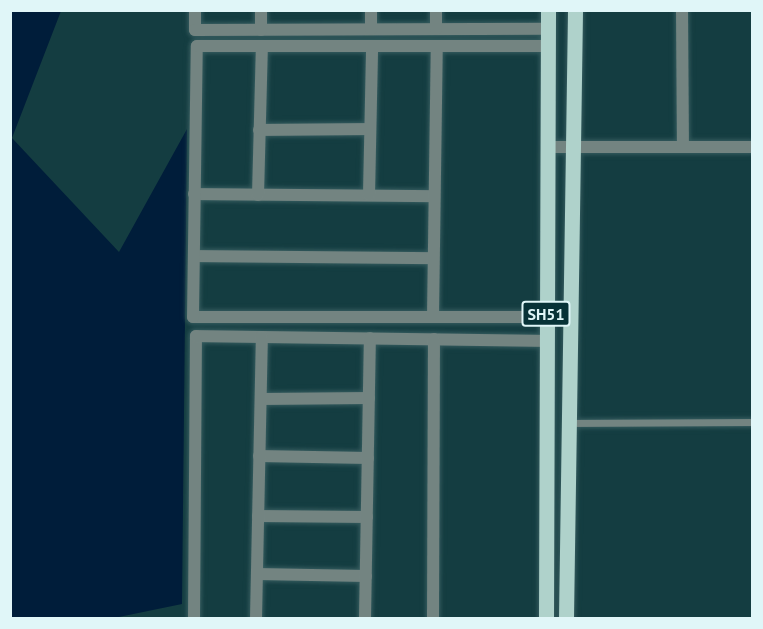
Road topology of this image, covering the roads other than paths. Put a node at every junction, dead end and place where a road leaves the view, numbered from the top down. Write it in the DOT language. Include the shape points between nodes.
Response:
graph roads {
  1 [pos="195,10"];
  2 [pos="261,10"];
  3 [pos="371,10"];
  4 [pos="436,10"];
  5 [pos="548,10"];
  6 [pos="574,10"];
  7 [pos="682,10"];
  8 [pos="371,29"];
  9 [pos="436,29"];
  10 [pos="548,29"];
  11 [pos="261,30"];
  12 [pos="262,46"];
  13 [pos="372,46"];
  14 [pos="547,46"];
  15 [pos="437,47"];
  16 [pos="369,129"];
  17 [pos="259,130"];
  18 [pos="682,146"];
  19 [pos="550,147"];
  20 [pos="753,147"];
  21 [pos="572,148"];
  22 [pos="194,194"];
  23 [pos="258,195"];
  24 [pos="369,195"];
  25 [pos="434,196"];
  26 [pos="194,256"];
  27 [pos="433,258"];
  28 [pos="433,317"];
  29 [pos="546,317"];
  30 [pos="262,337"];
  31 [pos="370,338"];
  32 [pos="434,339"];
  33 [pos="546,341"];
  34 [pos="369,398"];
  35 [pos="261,399"];
  36 [pos="753,422"];
  37 [pos="568,423"];
  38 [pos="260,456"];
  39 [pos="368,458"];
  40 [pos="258,516"];
  41 [pos="367,517"];
  42 [pos="257,574"];
  43 [pos="366,576"];
  44 [pos="194,618"];
  45 [pos="256,618"];
  46 [pos="365,618"];
  47 [pos="433,618"];
  48 [pos="546,618"];
  49 [pos="566,618"];
  1 -- 11 [label="street" via="195,30"];
  2 -- 11 [label="street"];
  3 -- 8 [label="street"];
  4 -- 9 [label="street"];
  5 -- 10 [label="main road, SH51"];
  6 -- 21 [label="main road, SH51"];
  7 -- 18 [label="street"];
  8 -- 9 [label="street"];
  8 -- 11 [label="street"];
  9 -- 10 [label="street"];
  10 -- 14 [label="main road, SH51"];
  12 -- 13 [label="street"];
  12 -- 17 [label="street"];
  12 -- 22 [label="street" via="197,46"];
  13 -- 15 [label="street"];
  13 -- 16 [label="street"];
  14 -- 15 [label="street"];
  14 -- 19 [label="main road, SH51"];
  15 -- 25 [label="street"];
  16 -- 17 [label="street"];
  16 -- 24 [label="street"];
  17 -- 23 [label="street"];
  18 -- 20 [label="street"];
  18 -- 21 [label="street"];
  19 -- 21 [label="street"];
  19 -- 29 [label="main road, SH51"];
  21 -- 37 [label="main road, SH51"];
  22 -- 23 [label="street"];
  22 -- 26 [label="street"];
  23 -- 24 [label="street"];
  24 -- 25 [label="street"];
  25 -- 27 [label="street"];
  26 -- 27 [label="street"];
  26 -- 28 [label="street" via="193,317"];
  27 -- 28 [label="street"];
  28 -- 29 [label="street"];
  29 -- 33 [label="main road, SH51"];
  30 -- 31 [label="street"];
  30 -- 35 [label="street"];
  30 -- 44 [label="street" via="196,336"];
  31 -- 32 [label="street"];
  31 -- 34 [label="street"];
  32 -- 33 [label="street"];
  32 -- 47 [label="street"];
  33 -- 48 [label="main road, SH51"];
  34 -- 35 [label="street"];
  34 -- 39 [label="street"];
  35 -- 38 [label="street"];
  36 -- 37 [label="lane"];
  37 -- 49 [label="main road, SH51"];
  38 -- 39 [label="street"];
  38 -- 40 [label="street"];
  39 -- 41 [label="street"];
  40 -- 41 [label="street"];
  40 -- 42 [label="street"];
  41 -- 43 [label="street"];
  42 -- 43 [label="street"];
  42 -- 45 [label="street"];
  43 -- 46 [label="street"];
}
